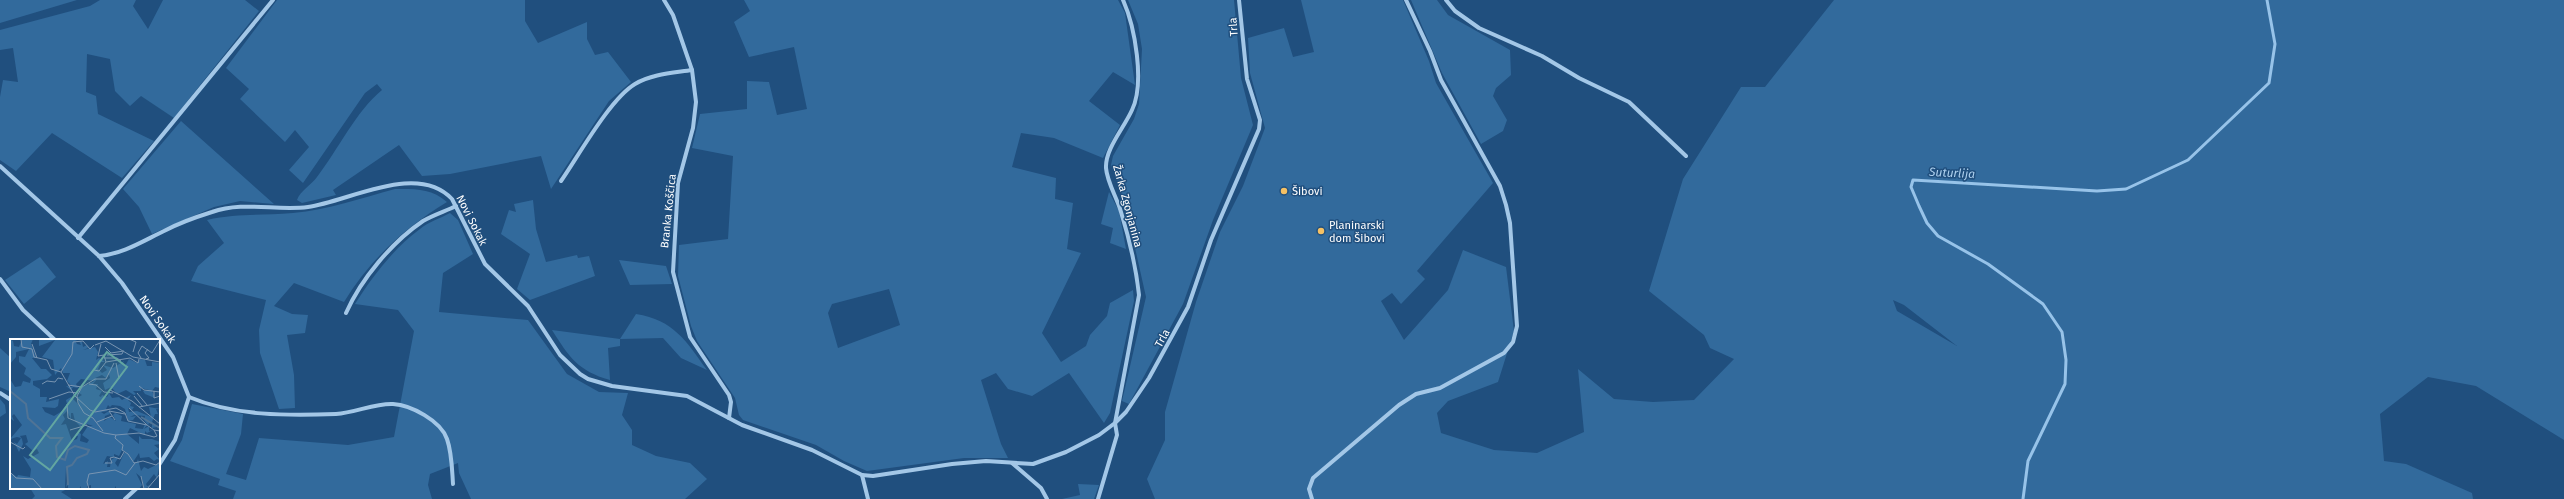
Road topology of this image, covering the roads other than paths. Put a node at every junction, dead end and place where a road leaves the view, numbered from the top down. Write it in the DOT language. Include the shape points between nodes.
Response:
graph roads {
  1 [pos="274,0"];
  2 [pos="664,0"];
  3 [pos="1123,0"];
  4 [pos="1239,0"];
  5 [pos="1406,0"];
  6 [pos="1446,0"];
  7 [pos="692,70"];
  8 [pos="1686,156"];
  9 [pos="0,166"];
  10 [pos="561,181"];
  11 [pos="456,206"];
  12 [pos="78,238"];
  13 [pos="100,256"];
  14 [pos="0,279"];
  15 [pos="346,313"];
  16 [pos="54,339"];
  17 [pos="0,393"];
  18 [pos="189,397"];
  19 [pos="10,399"];
  20 [pos="729,418"];
  21 [pos="1115,423"];
  22 [pos="160,463"];
  23 [pos="1011,463"];
  24 [pos="862,475"];
  25 [pos="453,484"];
  26 [pos="136,489"];
  27 [pos="124,499"];
  28 [pos="868,499"];
  29 [pos="1047,499"];
  30 [pos="1098,499"];
  31 [pos="1312,499"];
  1 -- 12 [label="street"];
  2 -- 7 [label="street, Branka Koščica" via="673,15"];
  3 -- 21 [label="street, Žarka Zgonjanina" via="1134,34 1136,97 1133,108 1108,156 1106,171 1121,212 1139,295"];
  4 -- 21 [label="street, Trla" via="1244,65 1260,120 1259,128 1211,240 1188,307 1149,378 1126,412"];
  5 -- 31 [label="street" via="1441,80 1500,186 1510,223 1517,326 1513,342 1504,353 1440,388 1416,394 1313,478 1309,489"];
  6 -- 8 [label="street" via="1455,11 1479,28 1542,56 1579,78 1629,102"];
  7 -- 10 [label="street" via="654,76 629,88 603,119"];
  7 -- 20 [label="street, Branka Koščica" via="696,112 678,183 673,272 690,337 729,395"];
  9 -- 12 [label="street, Novi Sokak"];
  11 -- 13 [label="street, Novi Sokak" via="446,192 435,187 396,184 307,207 246,206 213,211 129,248"];
  11 -- 15 [label="street" via="424,220 401,239 371,273"];
  11 -- 20 [label="street, Novi Sokak" via="485,264 528,306 571,368 588,380 600,384 687,396"];
  12 -- 13 [label="street, Novi Sokak"];
  13 -- 18 [label="street, Novi Sokak" via="173,356"];
  14 -- 16 [label="street" via="23,310"];
  17 -- 19 [label="street"];
  18 -- 22 [label="street" via="175,440"];
  18 -- 25 [label="street" via="228,409 257,413 337,414 393,404 408,408 418,412 444,432 452,462"];
  20 -- 24 [label="street, Novi Sokak" via="812,450"];
  21 -- 23 [label="street, Trla" via="1099,435 1066,452 1033,464"];
  21 -- 30 [label="street, Žarka Zgonjanina" via="1117,434"];
  23 -- 24 [label="street, Trla" via="986,461 874,476"];
  23 -- 29 [label="street" via="1041,488"];
  24 -- 28 [label="street"];
  26 -- 27 [label="street"];
}
